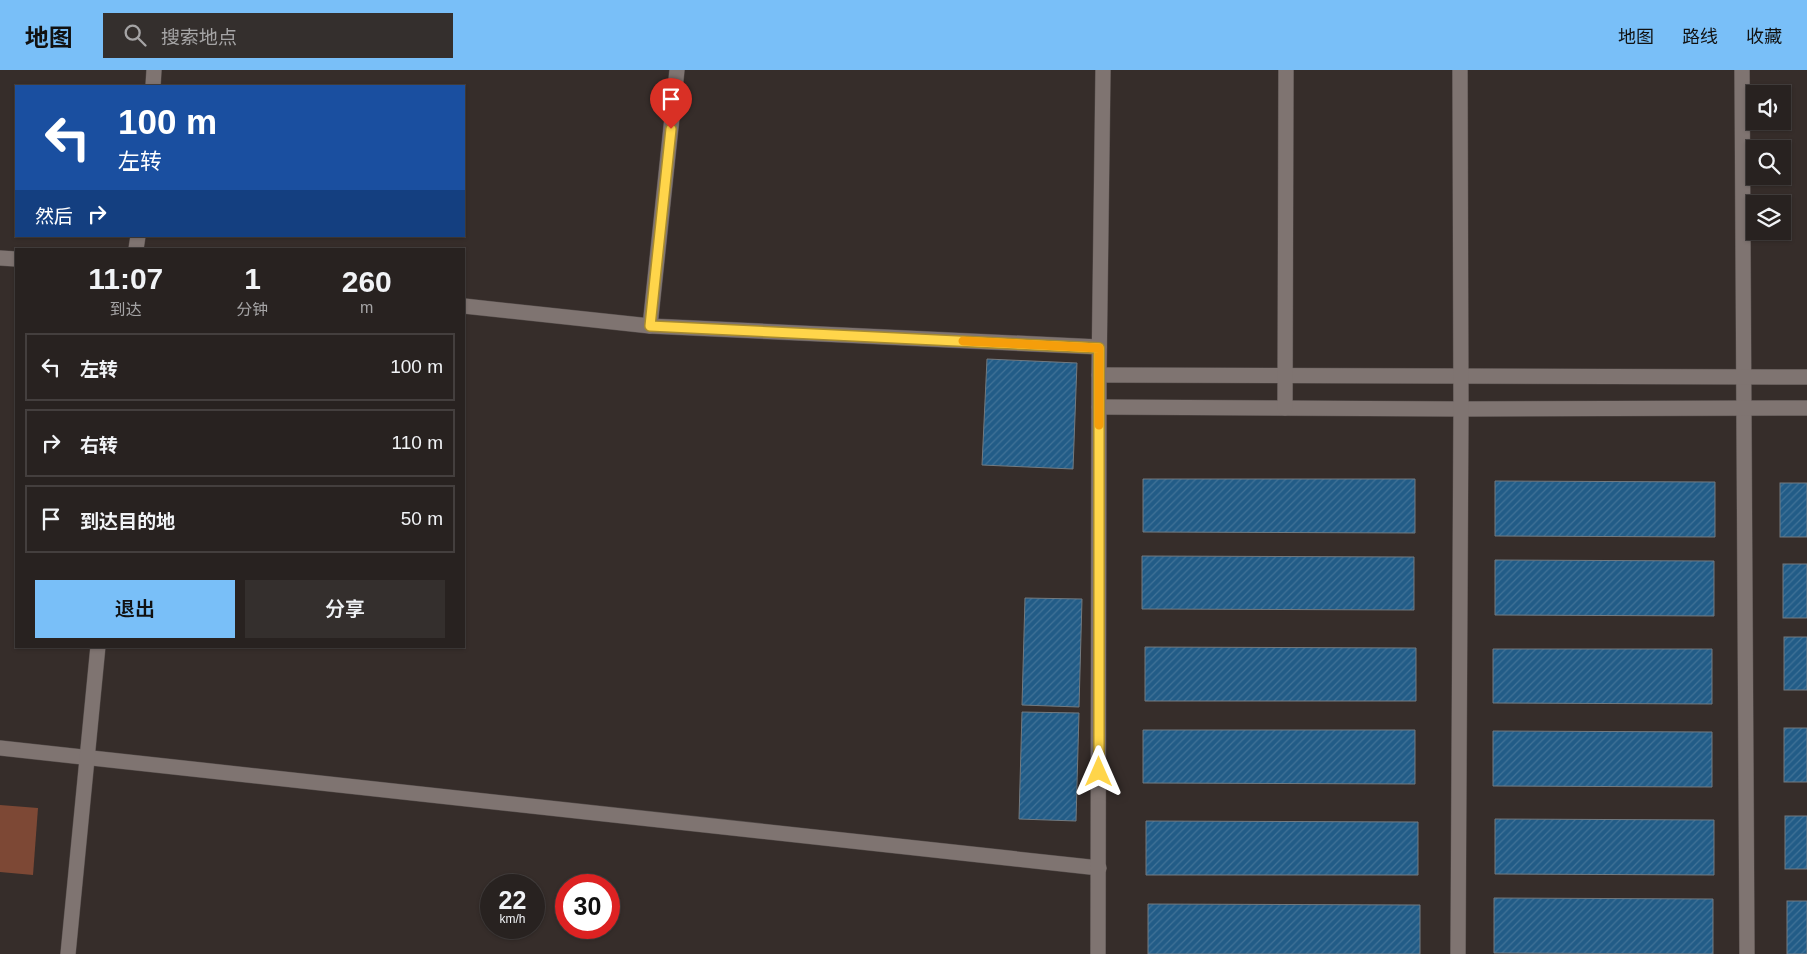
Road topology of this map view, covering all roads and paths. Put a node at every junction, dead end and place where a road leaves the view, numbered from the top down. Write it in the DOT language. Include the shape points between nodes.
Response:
graph roads {
  1 [pos="154,70"];
  2 [pos="677,70"];
  3 [pos="1103,70"];
  4 [pos="1286,70"];
  5 [pos="1460,70"];
  6 [pos="1742,70"];
  7 [pos="153,85"];
  8 [pos="0,258"];
  9 [pos="15,259"];
  10 [pos="465,306"];
  11 [pos="650,326"];
  12 [pos="1099,348"];
  13 [pos="1099,375"];
  14 [pos="1285,376"];
  15 [pos="1460,377"];
  16 [pos="1743,377"];
  17 [pos="1807,377"];
  18 [pos="1099,407"];
  19 [pos="1285,408"];
  20 [pos="1461,408"];
  21 [pos="1743,408"];
  22 [pos="1807,408"];
  23 [pos="98,648"];
  24 [pos="0,748"];
  25 [pos="87,758"];
  26 [pos="1099,868"];
  27 [pos="68,954"];
  28 [pos="1098,954"];
  29 [pos="1458,954"];
  30 [pos="1747,954"];
  1 -- 7 [label="street"];
  2 -- 11 [label="street"];
  3 -- 12 [label="street"];
  4 -- 14 [label="street"];
  5 -- 15 [label="street"];
  6 -- 16 [label="street"];
  8 -- 9 [label="street"];
  10 -- 11 [label="street"];
  11 -- 12 [label="street"];
  12 -- 13 [label="street"];
  13 -- 14 [label="street"];
  13 -- 18 [label="street"];
  14 -- 15 [label="street"];
  14 -- 19 [label="street"];
  15 -- 16 [label="street"];
  15 -- 20 [label="street"];
  16 -- 17 [label="street"];
  16 -- 21 [label="street"];
  18 -- 19 [label="street"];
  18 -- 26 [label="street"];
  19 -- 20 [label="street"];
  20 -- 21 [label="street"];
  20 -- 29 [label="street"];
  21 -- 22 [label="street"];
  21 -- 30 [label="street"];
  23 -- 25 [label="street"];
  24 -- 25 [label="street"];
  25 -- 26 [label="street"];
  25 -- 27 [label="street"];
  26 -- 28 [label="street"];
}
